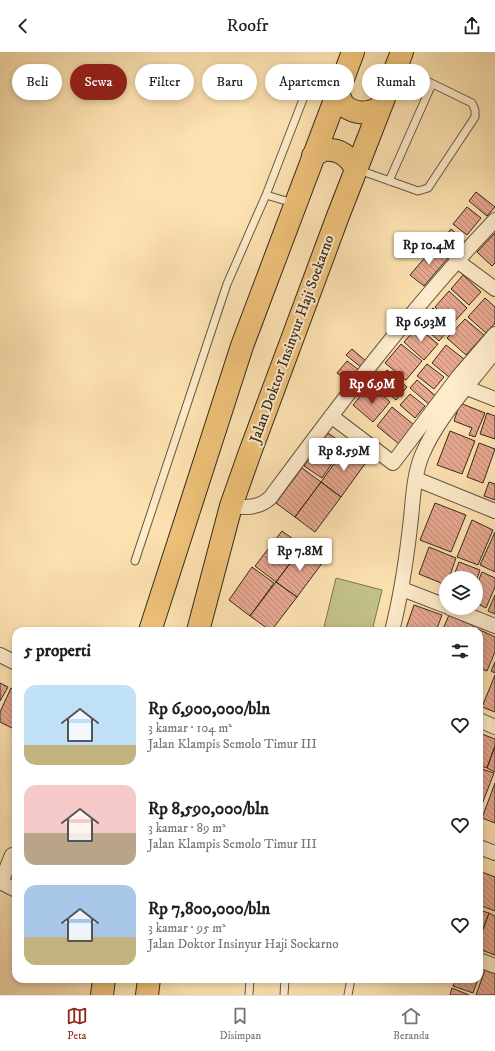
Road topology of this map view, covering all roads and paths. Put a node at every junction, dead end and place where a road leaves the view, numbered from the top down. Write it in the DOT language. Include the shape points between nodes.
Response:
graph roads {
  1 [pos="353,52"];
  2 [pos="399,59"];
  3 [pos="349,64"];
  4 [pos="432,84"];
  5 [pos="303,100"];
  6 [pos="335,100"];
  7 [pos="341,100"];
  8 [pos="379,108"];
  9 [pos="313,156"];
  10 [pos="356,169"];
  11 [pos="389,181"];
  12 [pos="266,195"];
  13 [pos="297,204"];
  14 [pos="495,220"];
  15 [pos="456,260"];
  16 [pos="495,289"];
  17 [pos="495,334"];
  18 [pos="495,351"];
  19 [pos="467,388"];
  20 [pos="495,399"];
  21 [pos="331,416"];
  22 [pos="416,479"];
  23 [pos="231,506"];
  24 [pos="495,511"];
  25 [pos="135,561"];
  26 [pos="402,589"];
  27 [pos="439,603"];
  28 [pos="468,615"];
  29 [pos="495,626"];
  30 [pos="151,627"];
  31 [pos="199,627"];
  32 [pos="393,627"];
  33 [pos="0,655"];
  34 [pos="12,661"];
  35 [pos="483,722"];
  36 [pos="495,727"];
  37 [pos="483,848"];
  38 [pos="495,853"];
  39 [pos="9,854"];
  40 [pos="0,882"];
  41 [pos="12,888"];
  42 [pos="483,962"];
  43 [pos="495,966"];
  44 [pos="104,983"];
  45 [pos="148,983"];
  46 [pos="250,983"];
  47 [pos="285,983"];
  48 [pos="350,983"];
  49 [pos="102,995"];
  50 [pos="147,995"];
  51 [pos="248,995"];
  52 [pos="284,995"];
  53 [pos="348,995"];
  1 -- 3 [label="main road"];
  2 -- 4 [label="lane"];
  2 -- 8 [label="main road, Jalan Doktor Insinyur Haji Soekarno"];
  4 -- 11 [label="lane"];
  4 -- 11 [label="lane" via="472,103 475,117 428,188 418,191"];
  5 -- 12 [label="lane"];
  6 -- 9 [label="main road"];
  7 -- 8 [label="main road" via="343,105 352,111 364,114"];
  8 -- 10 [label="main road, Jalan Doktor Insinyur Haji Soekarno"];
  9 -- 10 [label="main road" via="323,150 341,153 351,159"];
  9 -- 13 [label="main road"];
  10 -- 11 [label="lane"];
  10 -- 23 [label="main road, Jalan Doktor Insinyur Haji Soekarno"];
  12 -- 13 [label="lane"];
  12 -- 25 [label="lane" via="227,284"];
  13 -- 30 [label="main road" via="239,353"];
  14 -- 15 [label="street"];
  15 -- 16 [label="street"];
  15 -- 21 [label="street"];
  17 -- 21 [label="street" via="458,377 393,463"];
  18 -- 19 [label="street"];
  19 -- 20 [label="street"];
  19 -- 22 [label="street" via="430,439"];
  21 -- 23 [label="street" via="266,502 255,506"];
  22 -- 24 [label="street"];
  22 -- 26 [label="street"];
  23 -- 31 [label="main road, Jalan Doktor Insinyur Haji Soekarno"];
  26 -- 27 [label="street"];
  26 -- 32 [label="street"];
  28 -- 29 [label="street"];
  33 -- 34 [label="street"];
  35 -- 36 [label="street"];
  37 -- 38 [label="street"];
  39 -- 40 [label="street"];
  40 -- 41 [label="street"];
  42 -- 43 [label="street"];
  44 -- 49 [label="main road"];
  45 -- 50 [label="main road"];
  46 -- 51 [label="lane"];
  47 -- 52 [label="lane"];
  48 -- 53 [label="lane"];
}
